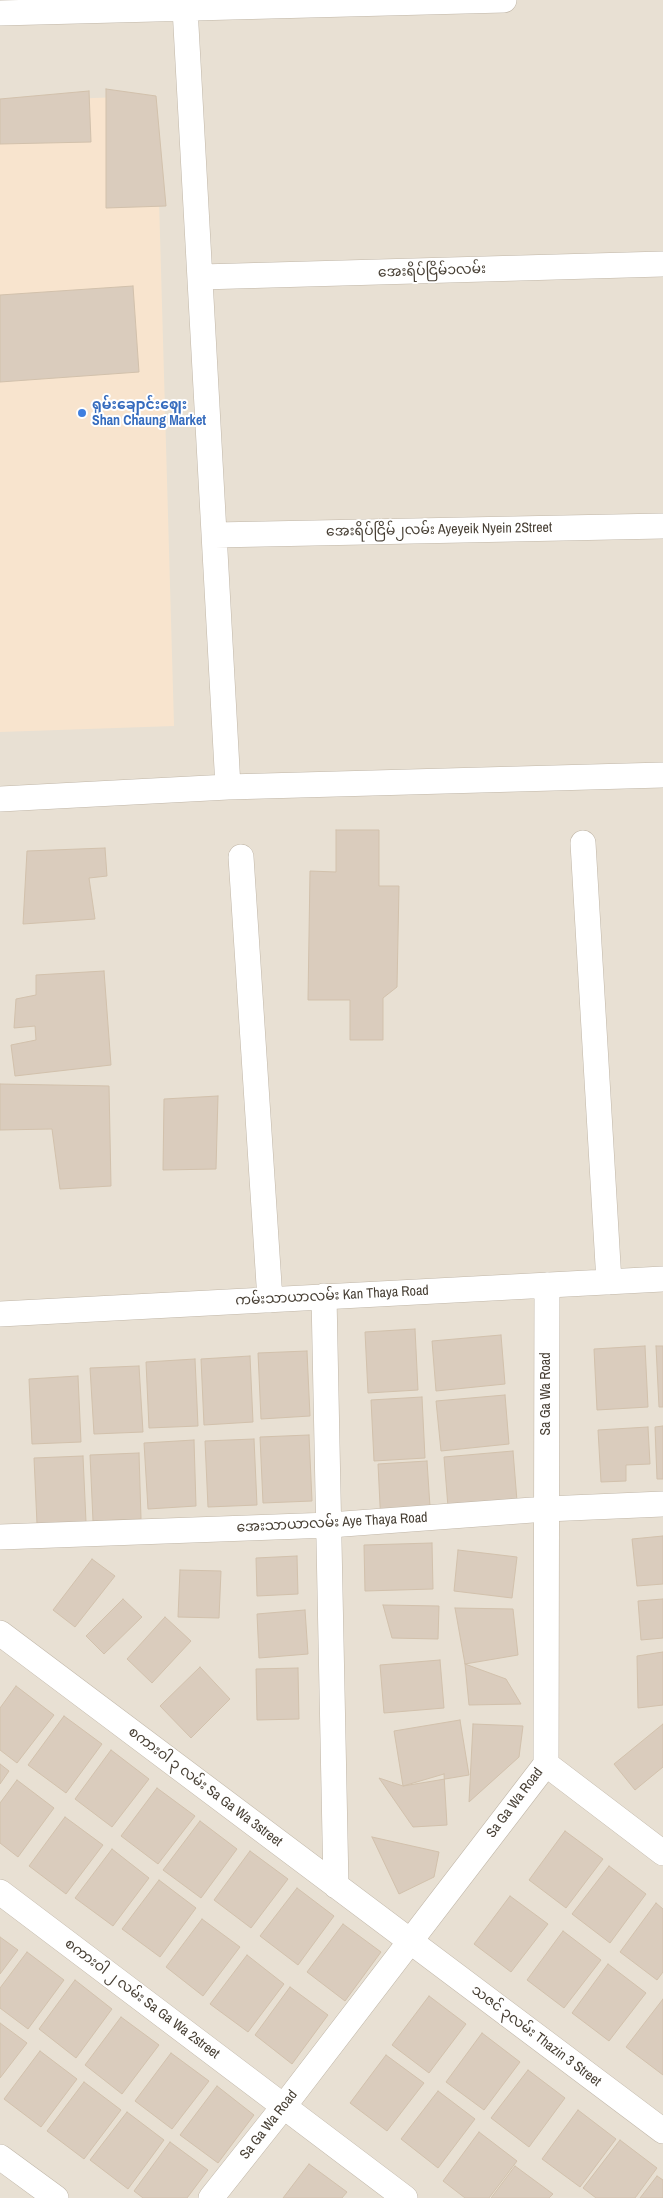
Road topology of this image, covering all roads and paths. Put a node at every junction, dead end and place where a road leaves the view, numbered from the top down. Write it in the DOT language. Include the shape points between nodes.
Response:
graph roads {
  1 [pos="504,0"];
  2 [pos="185,8"];
  3 [pos="0,13"];
  4 [pos="663,264"];
  5 [pos="200,277"];
  6 [pos="663,526"];
  7 [pos="214,535"];
  8 [pos="663,775"];
  9 [pos="228,787"];
  10 [pos="0,798"];
  11 [pos="583,843"];
  12 [pos="241,857"];
  13 [pos="663,1279"];
  14 [pos="609,1282"];
  15 [pos="547,1285"];
  16 [pos="324,1296"];
  17 [pos="270,1300"];
  18 [pos="0,1314"];
  19 [pos="663,1504"];
  20 [pos="546,1509"];
  21 [pos="330,1525"];
  22 [pos="0,1538"];
  23 [pos="0,1633"];
  24 [pos="546,1764"];
  25 [pos="663,1853"];
  26 [pos="336,1886"];
  27 [pos="0,1892"];
  28 [pos="410,1941"];
  29 [pos="284,2106"];
  30 [pos="663,2131"];
  31 [pos="0,2157"];
  32 [pos="56,2198"];
  33 [pos="211,2198"];
  34 [pos="405,2198"];
  1 -- 2 [label="street"];
  2 -- 3 [label="street"];
  2 -- 5 [label="street"];
  4 -- 5 [label="street, အေးရိပ်ငြိမ်၁လမ်း"];
  5 -- 7 [label="street"];
  6 -- 7 [label="street, အေးရိပ်ငြိမ်၂လမ်း Ayeyeik Nyein 2Street"];
  7 -- 9 [label="street"];
  8 -- 9 [label="street"];
  9 -- 10 [label="street"];
  11 -- 14 [label="street"];
  12 -- 17 [label="street"];
  13 -- 14 [label="street, ကမ်းသာယာလမ်း Kan Thaya Road"];
  14 -- 15 [label="street, ကမ်းသာယာလမ်း Kan Thaya Road"];
  15 -- 16 [label="street, ကမ်းသာယာလမ်း Kan Thaya Road"];
  15 -- 20 [label="street, Sa Ga Wa Road"];
  16 -- 17 [label="street, ကမ်းသာယာလမ်း Kan Thaya Road"];
  16 -- 21 [label="street"];
  17 -- 18 [label="street, ကမ်းသာယာလမ်း Kan Thaya Road"];
  19 -- 20 [label="street, အေးသာယာလမ်း Aye Thaya Road"];
  20 -- 21 [label="street, အေးသာယာလမ်း Aye Thaya Road"];
  20 -- 24 [label="street, Sa Ga Wa Road"];
  21 -- 22 [label="street, အေးသာယာလမ်း Aye Thaya Road"];
  21 -- 26 [label="street"];
  23 -- 26 [label="street, စကားဝါ ၃ လမ်း Sa Ga Wa 3street"];
  24 -- 25 [label="street"];
  24 -- 28 [label="street, Sa Ga Wa Road"];
  26 -- 28 [label="street, စကားဝါ ၃ လမ်း Sa Ga Wa 3street"];
  27 -- 29 [label="street, စကားဝါ ၂ လမ်း Sa Ga Wa 2street"];
  28 -- 29 [label="street, Sa Ga Wa Road"];
  28 -- 30 [label="street, သဇင် ၃လမ်း Thazin 3 Street"];
  29 -- 33 [label="street, Sa Ga Wa Road"];
  29 -- 34 [label="street, စကားဝါ ၂ လမ်း Sa Ga Wa 2street"];
  31 -- 32 [label="street"];
}
